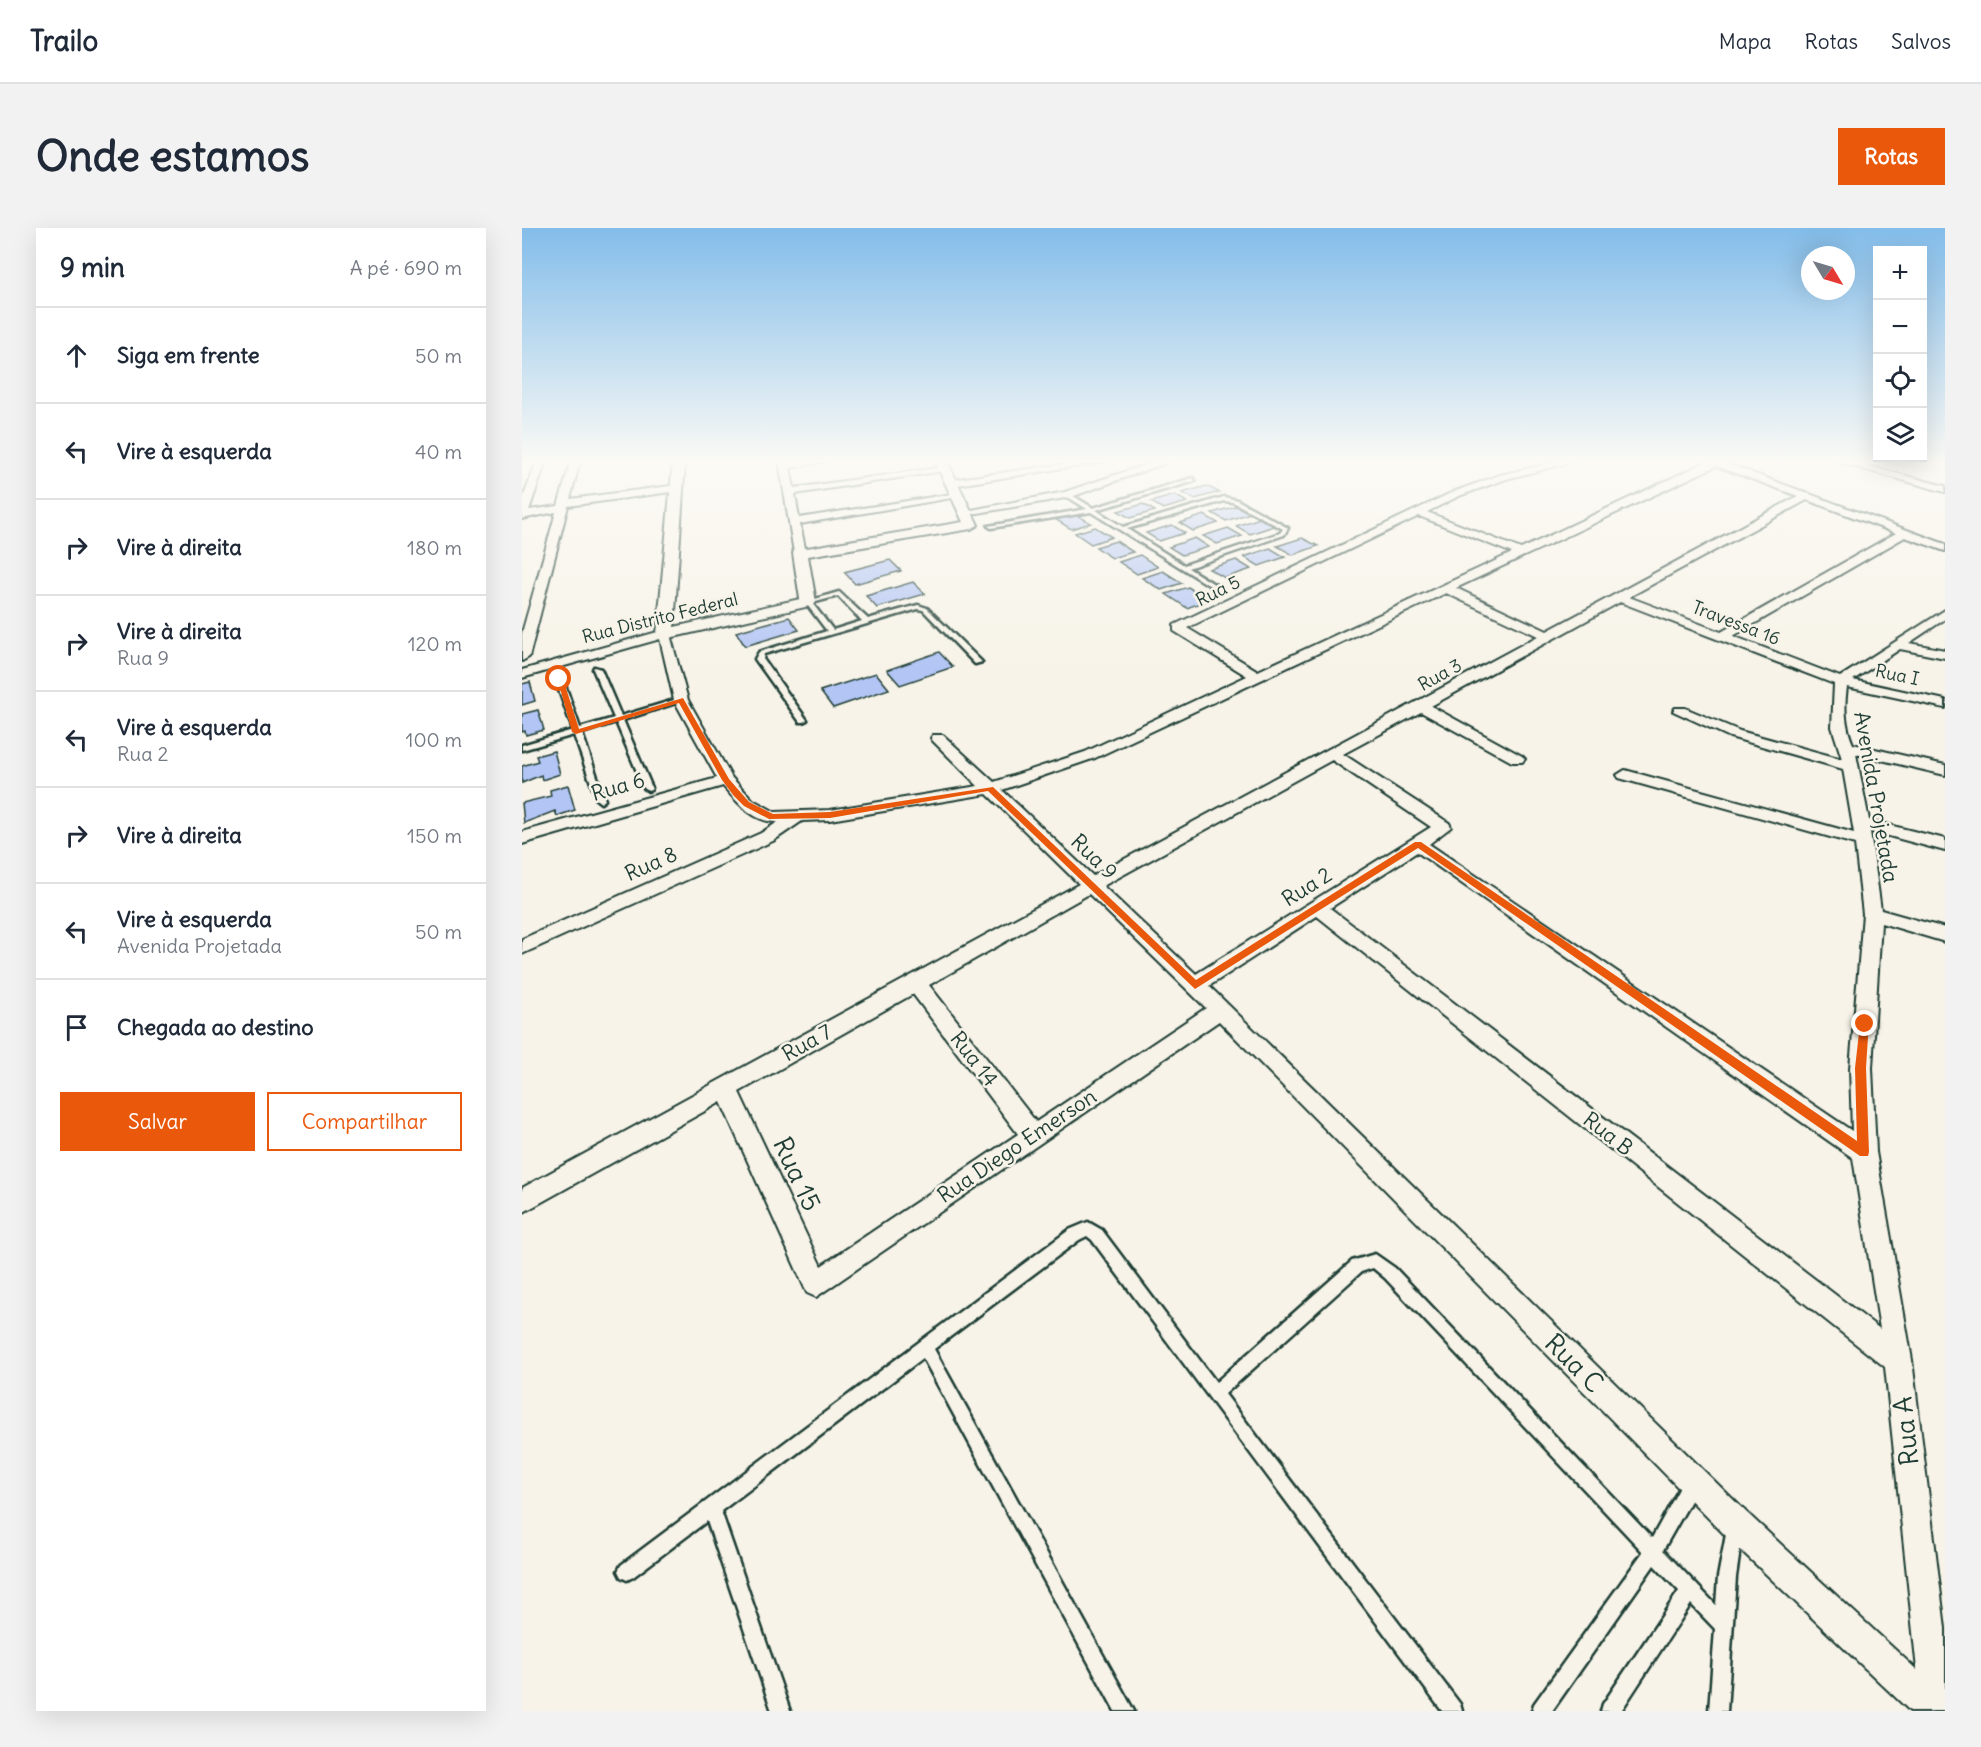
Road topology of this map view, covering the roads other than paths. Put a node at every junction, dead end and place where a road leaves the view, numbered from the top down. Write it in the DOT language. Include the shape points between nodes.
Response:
graph roads {
  1 [pos="557,530"];
  2 [pos="674,530"];
  3 [pos="796,530"];
  4 [pos="913,530"];
  5 [pos="1123,530"];
  6 [pos="1285,530"];
  7 [pos="1381,530"];
  8 [pos="1464,530"];
  9 [pos="1569,530"];
  10 [pos="1742,530"];
  11 [pos="1897,530"];
  12 [pos="1904,533"];
  13 [pos="1945,548"];
  14 [pos="800,553"];
  15 [pos="1521,553"];
  16 [pos="1184,567"];
  17 [pos="1446,588"];
  18 [pos="1220,590"];
  19 [pos="1618,597"];
  20 [pos="808,602"];
  21 [pos="1945,614"];
  22 [pos="866,621"];
  23 [pos="831,632"];
  24 [pos="665,634"];
  25 [pos="1547,636"];
  26 [pos="1722,636"];
  27 [pos="1897,645"];
  28 [pos="1945,654"];
  29 [pos="522,657"];
  30 [pos="978,662"];
  31 [pos="597,669"];
  32 [pos="522,674"];
  33 [pos="1258,677"];
  34 [pos="559,679"];
  35 [pos="1841,682"];
  36 [pos="681,700"];
  37 [pos="1945,704"];
  38 [pos="1421,706"];
  39 [pos="1680,711"];
  40 [pos="619,719"];
  41 [pos="803,720"];
  42 [pos="576,732"];
  43 [pos="938,738"];
  44 [pos="1847,747"];
  45 [pos="522,748"];
  46 [pos="1334,754"];
  47 [pos="1517,759"];
  48 [pos="1851,766"];
  49 [pos="1945,770"];
  50 [pos="1625,775"];
  51 [pos="726,780"];
  52 [pos="648,788"];
  53 [pos="990,789"];
  54 [pos="601,800"];
  55 [pos="796,818"];
  56 [pos="1861,823"];
  57 [pos="522,838"];
  58 [pos="1863,841"];
  59 [pos="1418,844"];
  60 [pos="1945,845"];
  61 [pos="1091,885"];
  62 [pos="1317,907"];
  63 [pos="1872,914"];
  64 [pos="1945,935"];
  65 [pos="522,947"];
  66 [pos="916,983"];
  67 [pos="1195,985"];
  68 [pos="1220,1009"];
  69 [pos="726,1088"];
  70 [pos="1032,1135"];
  71 [pos="1864,1152"];
  72 [pos="522,1201"];
  73 [pos="816,1284"];
  74 [pos="925,1347"];
  75 [pos="1898,1360"];
  76 [pos="1215,1393"];
  77 [pos="1693,1482"];
  78 [pos="711,1507"];
  79 [pos="1736,1524"];
  80 [pos="1653,1552"];
  81 [pos="627,1571"];
  82 [pos="1690,1591"];
  83 [pos="1724,1626"];
  84 [pos="781,1711"];
  85 [pos="1125,1711"];
  86 [pos="1453,1711"];
  87 [pos="1541,1711"];
  88 [pos="1610,1711"];
  89 [pos="1718,1711"];
  90 [pos="1937,1711"];
  1 -- 29 [label="street"];
  2 -- 24 [label="street"];
  3 -- 14 [label="street"];
  4 -- 14 [label="street"];
  5 -- 16 [label="lane"];
  6 -- 16 [label="lane"];
  7 -- 33 [label="street, Rua 5" via="1178,628"];
  8 -- 15 [label="street"];
  9 -- 15 [label="street"];
  10 -- 19 [label="street, Rua 3"];
  11 -- 12 [label="street"];
  12 -- 13 [label="street"];
  12 -- 26 [label="street"];
  14 -- 20 [label="street"];
  15 -- 17 [label="street"];
  16 -- 18 [label="lane"];
  17 -- 25 [label="street"];
  17 -- 33 [label="street"];
  19 -- 25 [label="street, Rua 3"];
  19 -- 26 [label="street, Travessa 16"];
  20 -- 22 [label="lane" via="839,594"];
  20 -- 23 [label="lane"];
  20 -- 24 [label="street, Rua Distrito Federal"];
  21 -- 27 [label="street"];
  22 -- 23 [label="lane"];
  22 -- 30 [label="lane" via="922,607"];
  23 -- 41 [label="lane" via="758,656"];
  24 -- 32 [label="street, Rua Distrito Federal"];
  24 -- 36 [label="street"];
  25 -- 38 [label="street, Rua 3"];
  26 -- 35 [label="street, Travessa 16"];
  27 -- 28 [label="street"];
  27 -- 35 [label="street"];
  31 -- 40 [label="lane"];
  33 -- 53 [label="street" via="1090,755"];
  34 -- 42 [label="lane"];
  35 -- 37 [label="street, Rua I"];
  35 -- 44 [label="street, Avenida Projetada" via="1839,727"];
  36 -- 40 [label="lane"];
  36 -- 51 [label="street"];
  38 -- 46 [label="street, Rua 3"];
  38 -- 47 [label="street"];
  39 -- 48 [label="street" via="1735,734"];
  40 -- 42 [label="lane"];
  40 -- 52 [label="lane"];
  42 -- 45 [label="lane"];
  42 -- 54 [label="lane"];
  43 -- 53 [label="street, Rua 9"];
  44 -- 48 [label="street, Avenida Projetada"];
  44 -- 49 [label="street"];
  46 -- 59 [label="street, Rua 2" via="1443,827"];
  46 -- 61 [label="street, Rua 3"];
  48 -- 56 [label="street, Avenida Projetada"];
  50 -- 58 [label="street"];
  51 -- 55 [label="street" via="758,811 772,817"];
  51 -- 57 [label="street, Rua 6"];
  53 -- 55 [label="street"];
  53 -- 61 [label="street, Rua 9"];
  55 -- 65 [label="street, Rua 8" via="767,837"];
  56 -- 58 [label="street, Avenida Projetada"];
  56 -- 60 [label="street"];
  58 -- 63 [label="street, Avenida Projetada"];
  59 -- 62 [label="street, Rua 2"];
  59 -- 71 [label="street"];
  61 -- 66 [label="street, Rua 7"];
  61 -- 67 [label="street, Rua 9"];
  62 -- 67 [label="street, Rua 2"];
  62 -- 75 [label="street, Rua B"];
  63 -- 64 [label="street"];
  63 -- 71 [label="street, Avenida Projetada" via="1861,1068"];
  66 -- 69 [label="street, Rua 7"];
  66 -- 70 [label="street, Rua 14"];
  67 -- 68 [label="street, Rua 9"];
  68 -- 70 [label="street, Rua Diego Emerson"];
  68 -- 77 [label="street, Rua C"];
  69 -- 72 [label="street, Rua 7"];
  69 -- 73 [label="street, Rua 15"];
  70 -- 73 [label="street, Rua Diego Emerson"];
  71 -- 75 [label="street, Rua A"];
  74 -- 76 [label="lane" via="1074,1235 1088,1229 1097,1234"];
  74 -- 78 [label="lane"];
  74 -- 85 [label="lane"];
  75 -- 90 [label="street, Rua A"];
  76 -- 80 [label="lane" via="1357,1266 1375,1262 1390,1273"];
  76 -- 86 [label="lane"];
  77 -- 79 [label="street, Rua C"];
  77 -- 80 [label="lane"];
  78 -- 81 [label="lane"];
  78 -- 84 [label="lane"];
  79 -- 83 [label="lane"];
  79 -- 90 [label="street, Rua C"];
  80 -- 82 [label="lane"];
  80 -- 87 [label="lane"];
  82 -- 83 [label="lane"];
  82 -- 88 [label="lane"];
  83 -- 89 [label="lane"];
}
